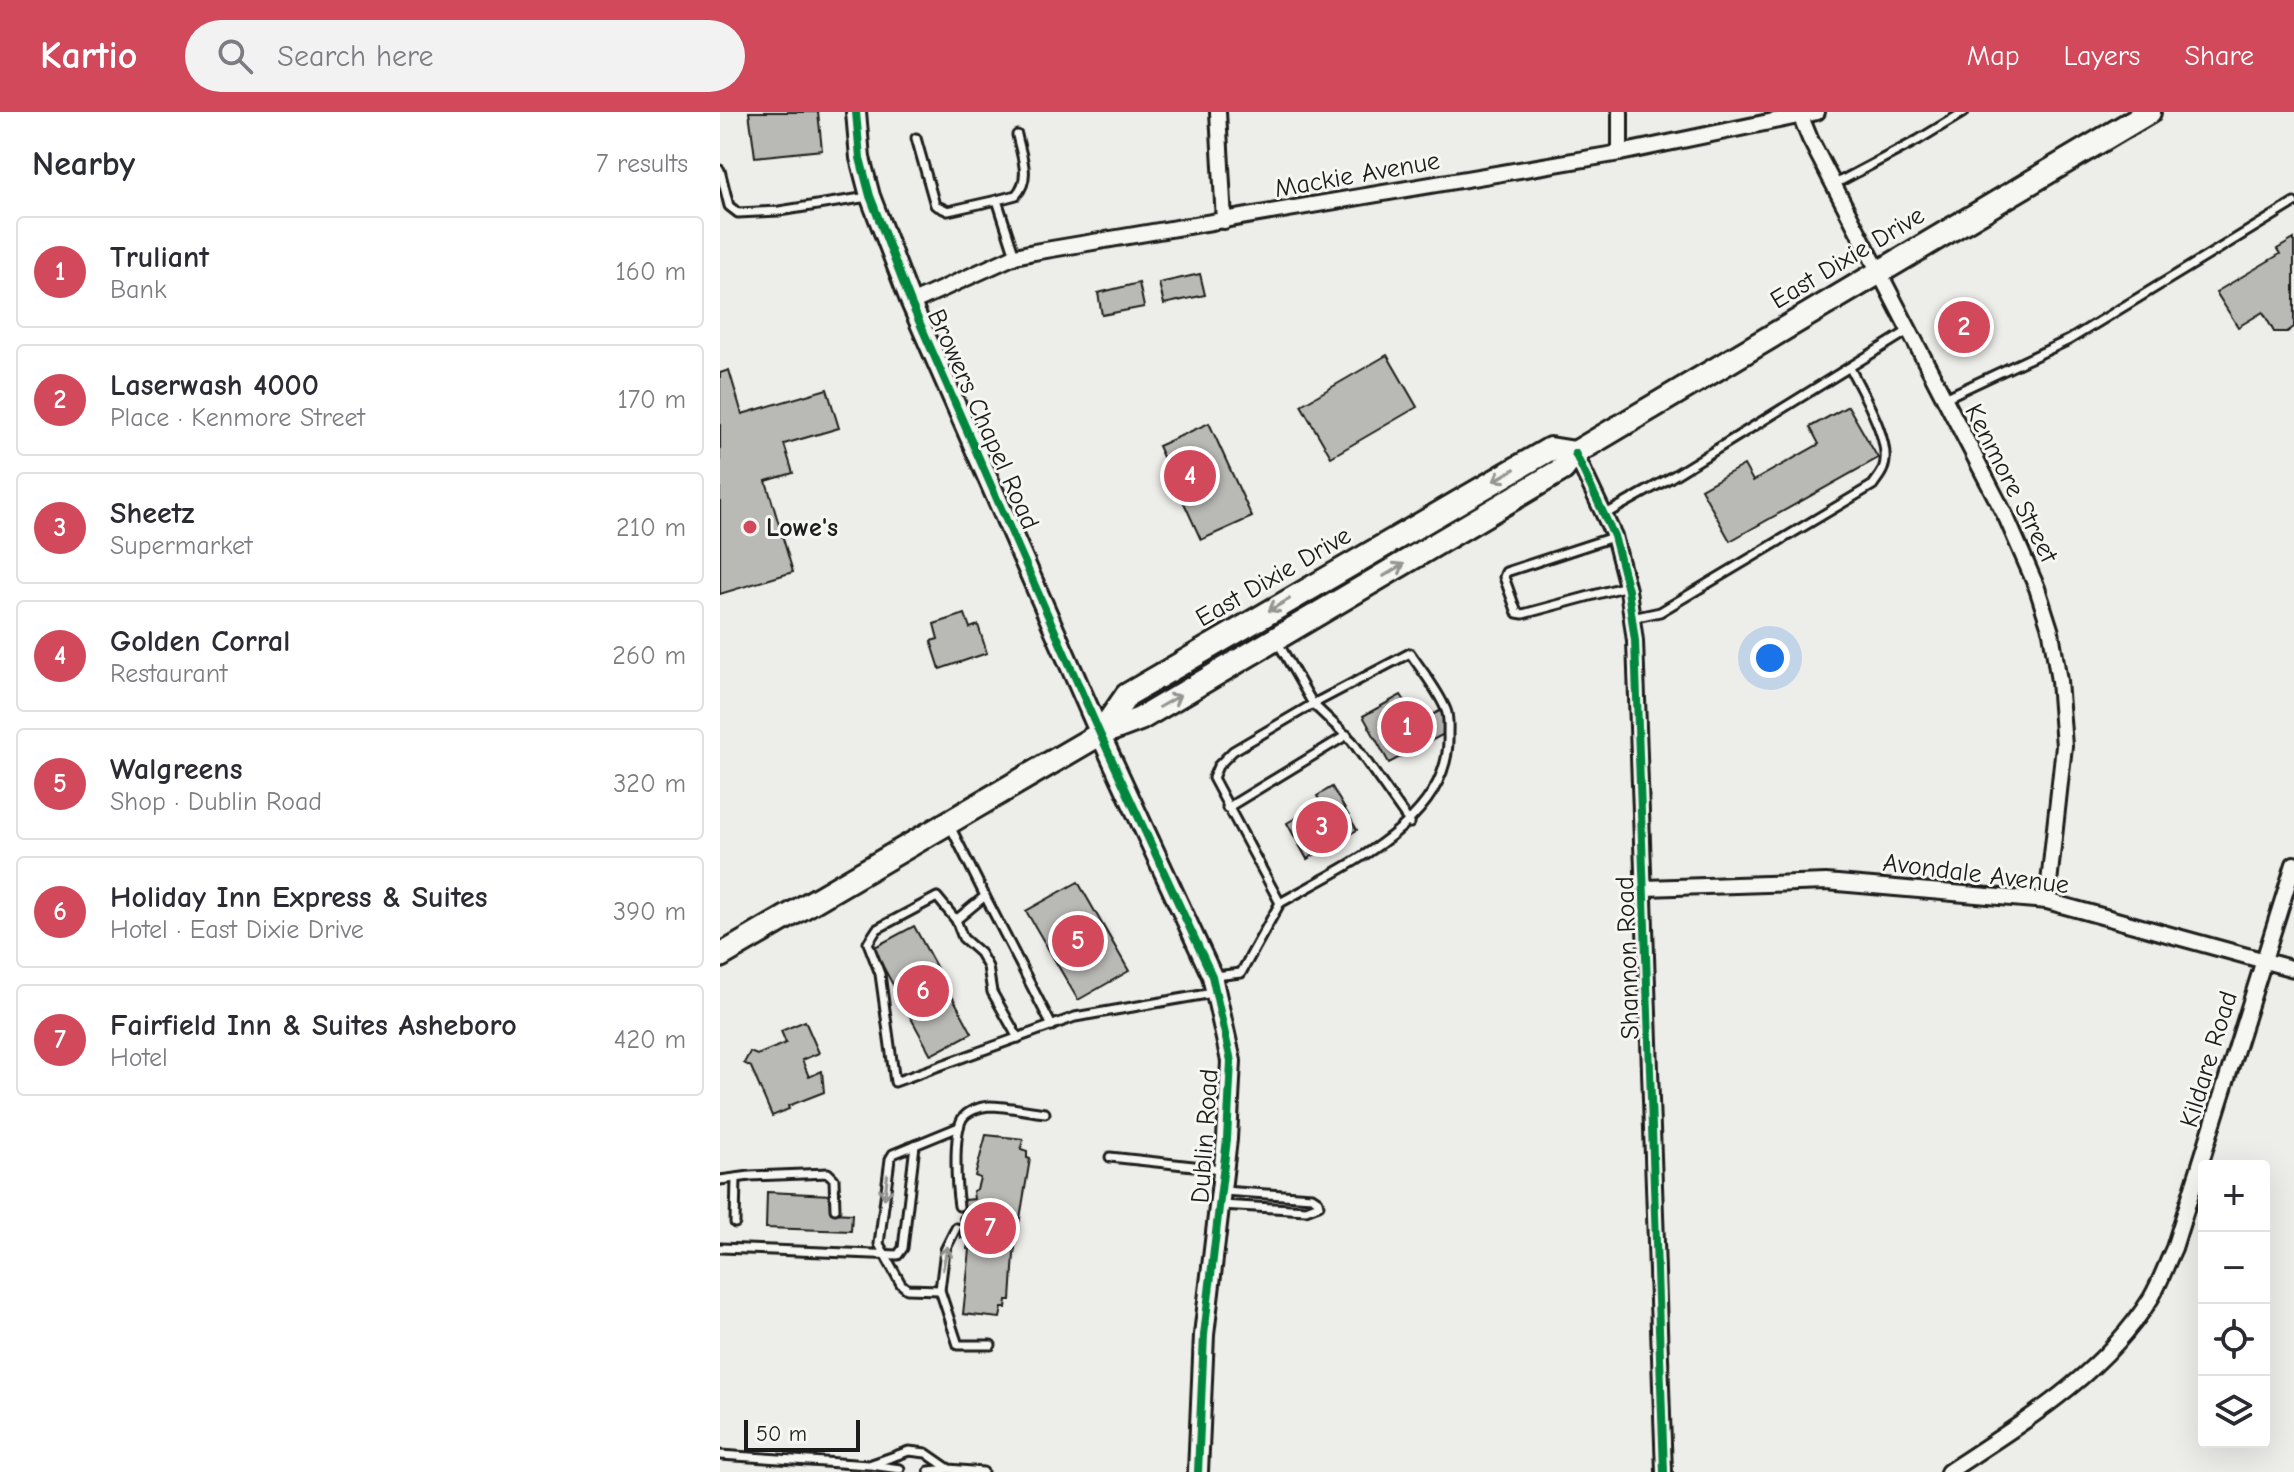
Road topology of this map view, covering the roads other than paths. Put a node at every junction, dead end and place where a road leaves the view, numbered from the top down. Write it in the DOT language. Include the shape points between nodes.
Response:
graph roads {
  1 [pos="856,112"];
  2 [pos="1218,112"];
  3 [pos="1620,112"];
  4 [pos="1817,112"];
  5 [pos="1964,112"];
  6 [pos="2149,112"];
  7 [pos="1801,117"];
  8 [pos="1017,135"];
  9 [pos="916,138"];
  10 [pos="1620,153"];
  11 [pos="720,170"];
  12 [pos="1833,185"];
  13 [pos="721,189"];
  14 [pos="870,196"];
  15 [pos="997,200"];
  16 [pos="2294,203"];
  17 [pos="1224,221"];
  18 [pos="1015,256"];
  19 [pos="1878,271"];
  20 [pos="911,303"];
  21 [pos="1908,331"];
  22 [pos="1850,368"];
  23 [pos="1943,399"];
  24 [pos="1575,453"];
  25 [pos="1604,515"];
  26 [pos="1614,536"];
  27 [pos="1627,586"];
  28 [pos="1632,618"];
  29 [pos="1276,639"];
  30 [pos="1313,704"];
  31 [pos="1100,734"];
  32 [pos="1347,735"];
  33 [pos="1227,808"];
  34 [pos="949,822"];
  35 [pos="1410,823"];
  36 [pos="2294,864"];
  37 [pos="1645,888"];
  38 [pos="985,896"];
  39 [pos="2047,901"];
  40 [pos="1280,903"];
  41 [pos="956,920"];
  42 [pos="720,956"];
  43 [pos="2264,959"];
  44 [pos="2294,969"];
  45 [pos="1213,984"];
  46 [pos="1052,1026"];
  47 [pos="1018,1038"];
  48 [pos="1045,1113"];
  49 [pos="959,1127"];
  50 [pos="915,1145"];
  51 [pos="1110,1157"];
  52 [pos="1224,1169"];
  53 [pos="736,1178"];
  54 [pos="720,1180"];
  55 [pos="1220,1198"];
  56 [pos="959,1206"];
  57 [pos="835,1209"];
  58 [pos="735,1223"];
  59 [pos="956,1228"];
  60 [pos="720,1248"];
  61 [pos="887,1255"];
  62 [pos="940,1290"];
  63 [pos="991,1345"];
  64 [pos="720,1455"];
  65 [pos="799,1461"];
  66 [pos="869,1465"];
  67 [pos="900,1469"];
  68 [pos="949,1469"];
  69 [pos="1959,1469"];
  70 [pos="929,1471"];
  71 [pos="798,1472"];
  72 [pos="983,1472"];
  73 [pos="1198,1472"];
  74 [pos="1664,1472"];
  1 -- 14 [label="street, Browers Chapel Road"];
  2 -- 17 [label="street"];
  3 -- 10 [label="street"];
  4 -- 7 [label="street, Mackie Avenue"];
  5 -- 12 [label="lane"];
  6 -- 19 [label="main road, East Dixie Drive"];
  7 -- 10 [label="street, Mackie Avenue"];
  7 -- 12 [label="street, Kenmore Street"];
  8 -- 15 [label="lane" via="1024,182 1016,195"];
  9 -- 15 [label="lane" via="940,209"];
  10 -- 17 [label="street, Mackie Avenue"];
  11 -- 13 [label="lane"];
  12 -- 19 [label="street, Kenmore Street"];
  13 -- 14 [label="lane" via="738,213"];
  14 -- 20 [label="street, Browers Chapel Road"];
  15 -- 18 [label="lane"];
  16 -- 23 [label="lane" via="2069,340"];
  17 -- 18 [label="street, Mackie Avenue"];
  18 -- 20 [label="street, Mackie Avenue"];
  19 -- 21 [label="street, Kenmore Street"];
  19 -- 24 [label="main road, East Dixie Drive"];
  20 -- 31 [label="street, Browers Chapel Road"];
  21 -- 22 [label="lane"];
  21 -- 23 [label="street, Kenmore Street"];
  22 -- 25 [label="lane"];
  22 -- 28 [label="lane" via="1886,455 1873,485 1660,612"];
  23 -- 39 [label="street, Kenmore Street" via="2019,544 2051,632 2064,746"];
  24 -- 25 [label="street, Shannon Road"];
  29 -- 24 [label="main road, East Dixie Drive, one-way" via="1563,469"];
  24 -- 31 [label="main road, East Dixie Drive, one-way" via="1550,449 1216,641 1127,695"];
  25 -- 26 [label="street, Shannon Road"];
  26 -- 27 [label="street, Shannon Road"];
  26 -- 27 [label="lane" via="1504,577 1517,613 1523,614"];
  27 -- 28 [label="street, Shannon Road"];
  28 -- 37 [label="street, Shannon Road"];
  29 -- 30 [label="lane"];
  31 -- 29 [label="main road, East Dixie Drive, one-way" via="1140,719"];
  30 -- 32 [label="lane"];
  30 -- 33 [label="lane" via="1233,751 1218,766 1213,778"];
  30 -- 35 [label="lane" via="1410,653 1447,712 1449,752 1434,788"];
  31 -- 34 [label="main road, East Dixie Drive"];
  31 -- 45 [label="street, Dublin Road"];
  32 -- 33 [label="lane"];
  32 -- 35 [label="lane"];
  33 -- 40 [label="lane"];
  34 -- 38 [label="lane"];
  34 -- 42 [label="main road, East Dixie Drive"];
  35 -- 40 [label="lane"];
  36 -- 43 [label="street, Kildare Road"];
  37 -- 39 [label="street, Avondale Avenue" via="1826,882"];
  37 -- 74 [label="street, Shannon Road"];
  38 -- 41 [label="lane"];
  38 -- 46 [label="lane"];
  39 -- 43 [label="street, Avondale Avenue"];
  40 -- 45 [label="lane" via="1241,973"];
  41 -- 47 [label="lane" via="963,938 988,967 992,992"];
  41 -- 47 [label="lane" via="937,897 877,929 868,943 880,974 895,1082"];
  43 -- 44 [label="street, Avondale Avenue"];
  43 -- 69 [label="street, Kildare Road" via="2174,1248 2153,1295 2114,1348 2084,1375"];
  45 -- 46 [label="lane"];
  45 -- 52 [label="street, Dublin Road" via="1231,1061"];
  46 -- 47 [label="lane"];
  48 -- 49 [label="lane" via="987,1106 972,1110"];
  49 -- 50 [label="lane"];
  49 -- 56 [label="lane"];
  50 -- 61 [label="lane" via="903,1248 898,1255"];
  50 -- 61 [label="lane, one-way" via="890,1159 879,1244"];
  51 -- 52 [label="lane"];
  52 -- 55 [label="street, Dublin Road"];
  53 -- 54 [label="lane"];
  53 -- 57 [label="lane" via="828,1173 834,1179"];
  53 -- 58 [label="lane"];
  55 -- 55 [label="lane" via="1312,1197 1319,1205 1306,1210"];
  55 -- 73 [label="street, Dublin Road" via="1204,1335"];
  62 -- 59 [label="lane, one-way" via="945,1250"];
  60 -- 61 [label="lane"];
  61 -- 62 [label="lane" via="907,1289"];
  62 -- 63 [label="lane" via="958,1345"];
  64 -- 65 [label="lane"];
  65 -- 66 [label="lane"];
  65 -- 71 [label="lane"];
  66 -- 67 [label="lane"];
  66 -- 68 [label="lane" via="909,1451 926,1453"];
  68 -- 70 [label="lane"];
  68 -- 72 [label="lane"];
}
